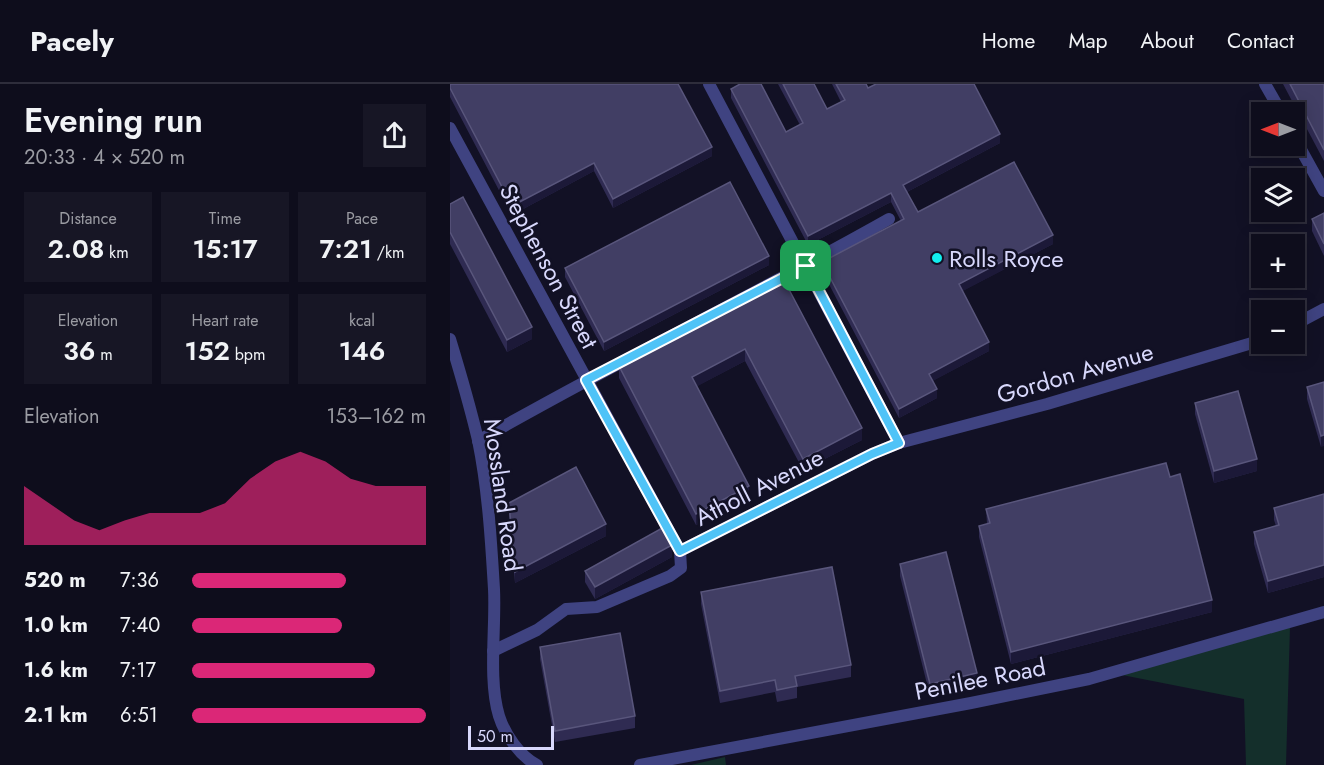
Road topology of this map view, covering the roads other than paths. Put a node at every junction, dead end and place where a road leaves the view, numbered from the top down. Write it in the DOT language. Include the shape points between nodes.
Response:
graph roads {
  1 [pos="708,84"];
  2 [pos="1265,84"];
  3 [pos="1275,102"];
  4 [pos="450,128"];
  5 [pos="1305,156"];
  6 [pos="1324,191"];
  7 [pos="889,219"];
  8 [pos="806,266"];
  9 [pos="1324,309"];
  10 [pos="1305,319"];
  11 [pos="450,339"];
  12 [pos="1251,343"];
  13 [pos="586,380"];
  14 [pos="478,441"];
  15 [pos="899,443"];
  16 [pos="680,551"];
  17 [pos="1324,612"];
  18 [pos="493,651"];
  19 [pos="528,763"];
  20 [pos="640,765"];
  1 -- 8 [label="street"];
  2 -- 3 [label="street"];
  4 -- 13 [label="street, Stephenson Street"];
  5 -- 6 [label="street"];
  7 -- 8 [label="street"];
  8 -- 13 [label="street"];
  8 -- 15 [label="street"];
  9 -- 10 [label="street"];
  11 -- 14 [label="street, Mossland Road"];
  12 -- 15 [label="street, Gordon Avenue"];
  13 -- 14 [label="street"];
  13 -- 16 [label="street, Stephenson Street"];
  14 -- 18 [label="street, Mossland Road" via="488,508 494,593"];
  15 -- 16 [label="street, Atholl Avenue"];
  16 -- 18 [label="street, Atholl Avenue" via="681,568 670,576 597,607 566,609 537,630"];
  17 -- 20 [label="street, Penilee Road" via="1089,678"];
  18 -- 19 [label="street, Mossland Road" via="498,714 504,730"];
}
